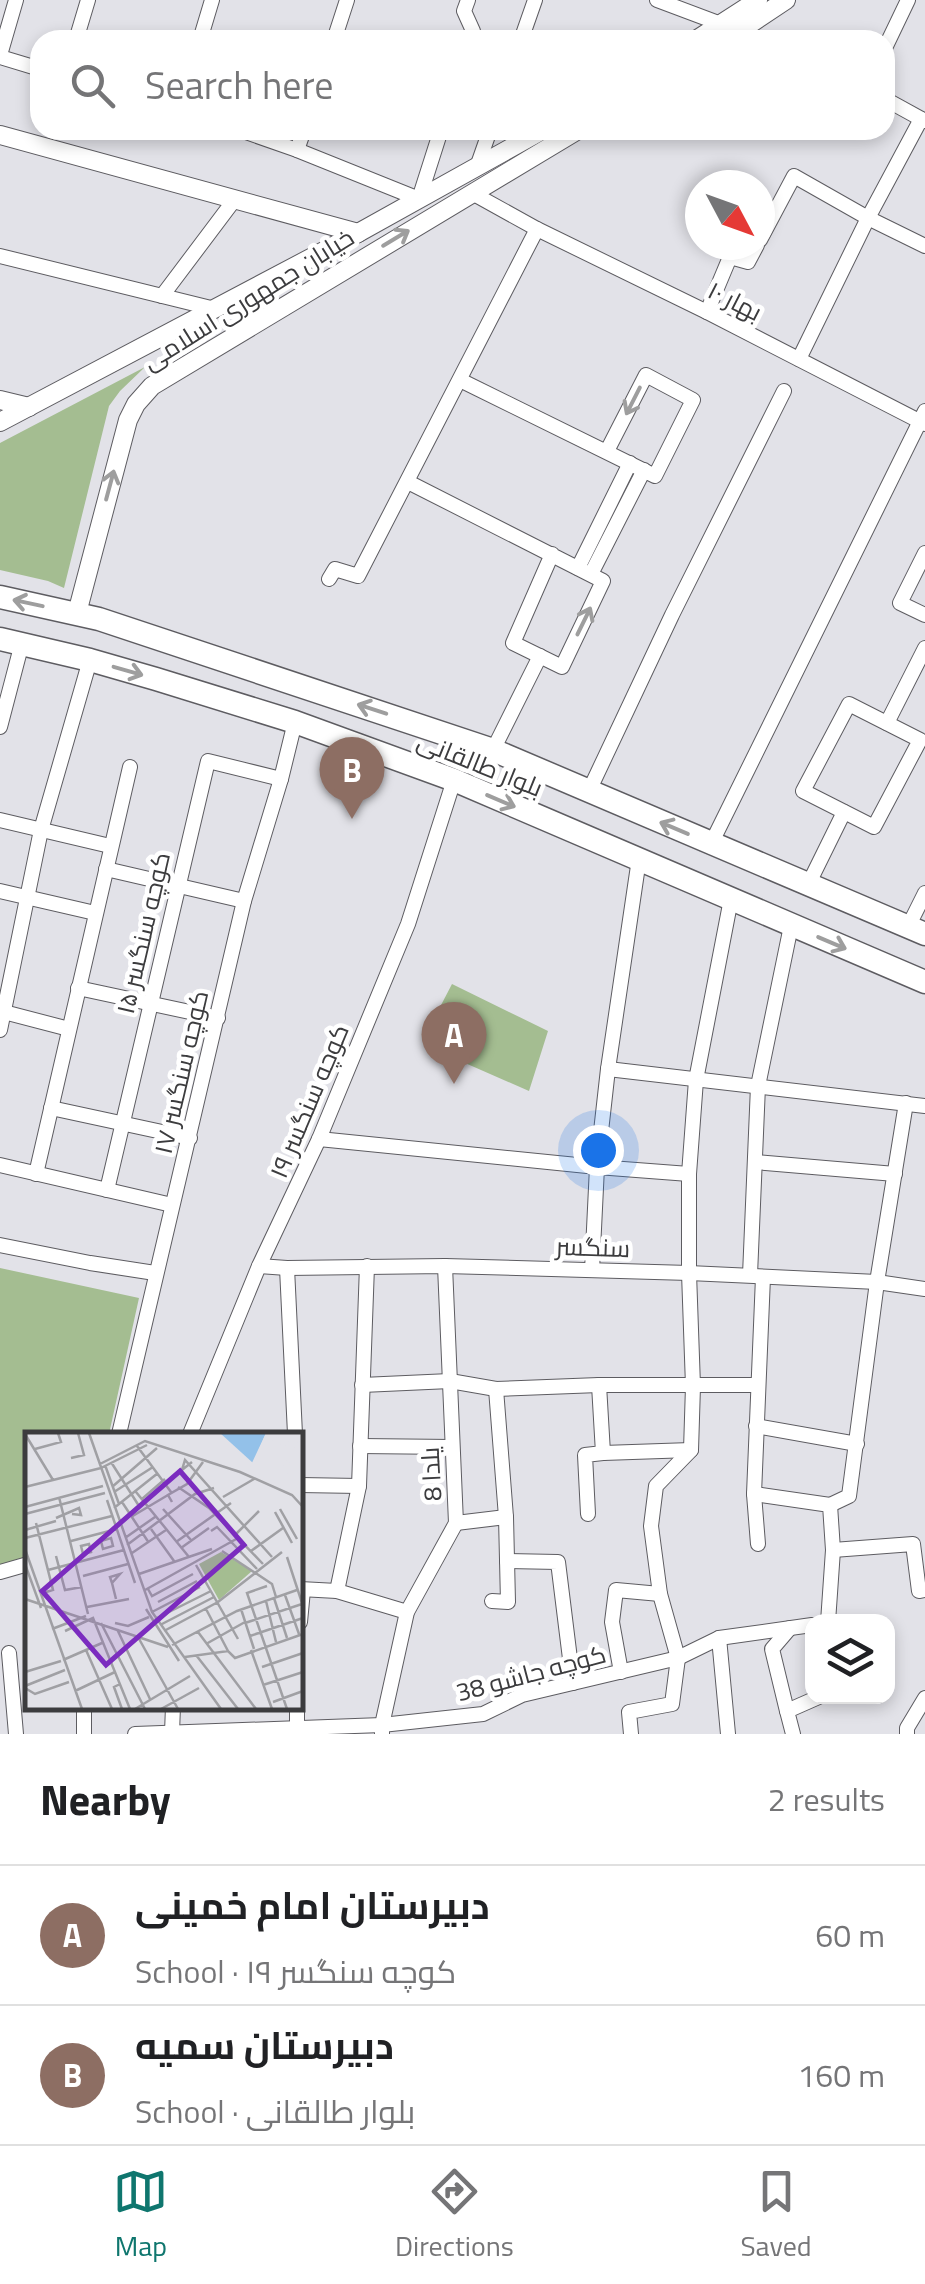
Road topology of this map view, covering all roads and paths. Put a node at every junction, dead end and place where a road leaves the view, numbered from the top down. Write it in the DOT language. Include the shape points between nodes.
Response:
graph roads {
  1 [pos="16,0"];
  2 [pos="88,0"];
  3 [pos="212,0"];
  4 [pos="347,0"];
  5 [pos="468,0"];
  6 [pos="536,0"];
  7 [pos="658,0"];
  8 [pos="758,0"];
  9 [pos="786,0"];
  10 [pos="908,0"];
  11 [pos="79,30"];
  12 [pos="203,30"];
  13 [pos="337,30"];
  14 [pos="473,30"];
  15 [pos="525,30"];
  16 [pos="720,30"];
  17 [pos="726,30"];
  18 [pos="728,30"];
  19 [pos="894,30"];
  20 [pos="0,56"];
  21 [pos="30,65"];
  22 [pos="895,105"];
  23 [pos="923,120"];
  24 [pos="0,135"];
  25 [pos="268,140"];
  26 [pos="300,140"];
  27 [pos="438,140"];
  28 [pos="486,140"];
  29 [pos="525,140"];
  30 [pos="561,140"];
  31 [pos="297,150"];
  32 [pos="477,167"];
  33 [pos="472,193"];
  34 [pos="419,199"];
  35 [pos="235,200"];
  36 [pos="775,212"];
  37 [pos="868,218"];
  38 [pos="536,229"];
  39 [pos="358,233"];
  40 [pos="925,246"];
  41 [pos="0,256"];
  42 [pos="729,260"];
  43 [pos="162,296"];
  44 [pos="214,309"];
  45 [pos="707,312"];
  46 [pos="164,336"];
  47 [pos="798,358"];
  48 [pos="180,368"];
  49 [pos="460,380"];
  50 [pos="784,391"];
  51 [pos="0,400"];
  52 [pos="29,407"];
  53 [pos="923,419"];
  54 [pos="0,422"];
  55 [pos="606,451"];
  56 [pos="630,463"];
  57 [pos="644,470"];
  58 [pos="408,482"];
  59 [pos="613,515"];
  60 [pos="925,553"];
  61 [pos="552,554"];
  62 [pos="585,571"];
  63 [pos="329,579"];
  64 [pos="0,597"];
  65 [pos="925,615"];
  66 [pos="88,616"];
  67 [pos="11,641"];
  68 [pos="925,648"];
  69 [pos="540,656"];
  70 [pos="90,660"];
  71 [pos="1,719"];
  72 [pos="295,722"];
  73 [pos="887,723"];
  74 [pos="493,750"];
  75 [pos="130,767"];
  76 [pos="281,779"];
  77 [pos="454,780"];
  78 [pos="588,791"];
  79 [pos="844,812"];
  80 [pos="0,820"];
  81 [pos="41,830"];
  82 [pos="711,844"];
  83 [pos="110,846"];
  84 [pos="640,859"];
  85 [pos="106,869"];
  86 [pos="808,884"];
  87 [pos="178,886"];
  88 [pos="0,891"];
  89 [pos="925,893"];
  90 [pos="28,897"];
  91 [pos="730,898"];
  92 [pos="244,901"];
  93 [pos="95,914"];
  94 [pos="791,926"];
  95 [pos="917,930"];
  96 [pos="925,982"];
  97 [pos="78,988"];
  98 [pos="150,1004"];
  99 [pos="2,1012"];
  100 [pos="218,1018"];
  101 [pos="69,1029"];
  102 [pos="0,1030"];
  103 [pos="608,1069"];
  104 [pos="696,1080"];
  105 [pos="758,1086"];
  106 [pos="906,1103"];
  107 [pos="925,1106"];
  108 [pos="51,1108"];
  109 [pos="122,1124"];
  110 [pos="190,1138"];
  111 [pos="320,1139"];
  112 [pos="755,1162"];
  113 [pos="0,1165"];
  114 [pos="597,1167"];
  115 [pos="36,1174"];
  116 [pos="689,1174"];
  117 [pos="896,1174"];
  118 [pos="107,1190"];
  119 [pos="172,1204"];
  120 [pos="0,1245"];
  121 [pos="259,1266"];
  122 [pos="366,1266"];
  123 [pos="445,1266"];
  124 [pos="287,1268"];
  125 [pos="592,1270"];
  126 [pos="689,1272"];
  127 [pos="156,1273"];
  128 [pos="756,1276"];
  129 [pos="877,1282"];
  130 [pos="925,1290"];
  131 [pos="450,1381"];
  132 [pos="600,1384"];
  133 [pos="362,1385"];
  134 [pos="758,1385"];
  135 [pos="693,1386"];
  136 [pos="496,1389"];
  137 [pos="756,1426"];
  138 [pos="119,1432"];
  139 [pos="191,1432"];
  140 [pos="295,1432"];
  141 [pos="856,1444"];
  142 [pos="360,1446"];
  143 [pos="452,1447"];
  144 [pos="692,1450"];
  145 [pos="603,1453"];
  146 [pos="302,1486"];
  147 [pos="359,1486"];
  148 [pos="754,1494"];
  149 [pos="830,1505"];
  150 [pos="588,1514"];
  151 [pos="506,1517"];
  152 [pos="456,1523"];
  153 [pos="758,1544"];
  154 [pos="833,1550"];
  155 [pos="507,1562"];
  156 [pos="25,1565"];
  157 [pos="0,1572"];
  158 [pos="302,1590"];
  159 [pos="925,1590"];
  160 [pos="337,1591"];
  161 [pos="660,1594"];
  162 [pos="492,1601"];
  163 [pos="407,1612"];
  164 [pos="829,1614"];
  165 [pos="805,1626"];
  166 [pos="790,1628"];
  167 [pos="719,1638"];
  168 [pos="4,1653"];
  169 [pos="678,1658"];
  170 [pos="621,1672"];
  171 [pos="573,1682"];
  172 [pos="925,1698"];
  173 [pos="805,1703"];
  174 [pos="788,1711"];
  175 [pos="382,1730"];
  176 [pos="297,1731"];
  177 [pos="907,1731"];
  178 [pos="925,1732"];
  179 [pos="172,1733"];
  180 [pos="202,1733"];
  181 [pos="16,1734"];
  182 [pos="135,1734"];
  183 [pos="631,1734"];
  184 [pos="728,1734"];
  185 [pos="793,1734"];
  1 -- 20 [label="street"];
  2 -- 11 [label="street"];
  3 -- 12 [label="street"];
  4 -- 13 [label="street"];
  5 -- 14 [label="street" via="464,11"];
  6 -- 15 [label="street"];
  7 -- 16 [label="street"];
  8 -- 17 [label="street"];
  9 -- 18 [label="street"];
  10 -- 19 [label="street"];
  20 -- 21 [label="street"];
  22 -- 23 [label="street"];
  23 -- 37 [label="street"];
  24 -- 35 [label="street"];
  25 -- 31 [label="street"];
  26 -- 31 [label="street"];
  27 -- 34 [label="street"];
  28 -- 32 [label="street"];
  29 -- 32 [label="street, خیابان جمهوری اسلامی"];
  30 -- 33 [label="street, خیابان جمهوری اسلامی"];
  31 -- 34 [label="street"];
  32 -- 34 [label="street, خیابان جمهوری اسلامی"];
  33 -- 38 [label="street, بهار ۱۰"];
  48 -- 33 [label="street, خیابان جمهوری اسلامی, one-way"];
  34 -- 39 [label="street, خیابان جمهوری اسلامی"];
  35 -- 39 [label="street"];
  35 -- 43 [label="street"];
  36 -- 37 [label="street" via="794,176"];
  37 -- 40 [label="street"];
  37 -- 47 [label="street"];
  38 -- 45 [label="street, بهار ۱۰"];
  38 -- 49 [label="street"];
  39 -- 44 [label="street, خیابان جمهوری اسلامی"];
  41 -- 43 [label="street"];
  42 -- 45 [label="street"];
  43 -- 44 [label="street"];
  44 -- 46 [label="street, خیابان جمهوری اسلامی"];
  45 -- 47 [label="street, بهار ۱۰"];
  46 -- 48 [label="street"];
  46 -- 52 [label="street, خیابان جمهوری اسلامی"];
  47 -- 53 [label="street, بهار ۱۰"];
  66 -- 48 [label="street, خیابان جمهوری اسلامی, one-way" via="128,420 152,386"];
  49 -- 55 [label="street"];
  49 -- 58 [label="street"];
  50 -- 78 [label="street"];
  51 -- 52 [label="street"];
  52 -- 54 [label="street, خیابان جمهوری اسلامی"];
  53 -- 82 [label="street"];
  55 -- 56 [label="street"];
  57 -- 55 [label="street, one-way" via="655,476 693,400 646,375"];
  56 -- 57 [label="street"];
  56 -- 59 [label="street"];
  57 -- 59 [label="street"];
  58 -- 61 [label="street"];
  58 -- 63 [label="street" via="358,576 336,569"];
  59 -- 62 [label="street"];
  60 -- 65 [label="street" via="900,602"];
  61 -- 62 [label="street"];
  61 -- 69 [label="street" via="512,643"];
  69 -- 62 [label="street, one-way" via="562,667 603,580"];
  66 -- 64 [label="main road, بلوار طالقانی, one-way"];
  66 -- 70 [label="main road"];
  74 -- 66 [label="main road, بلوار طالقانی, one-way"];
  67 -- 70 [label="main road, بلوار طالقانی"];
  67 -- 71 [label="street"];
  68 -- 73 [label="street"];
  69 -- 74 [label="street"];
  70 -- 72 [label="main road, بلوار طالقانی, one-way"];
  70 -- 81 [label="street"];
  72 -- 76 [label="street, کوچه سنگسر ۱۷"];
  72 -- 77 [label="main road, بلوار طالقانی"];
  73 -- 79 [label="street" via="920,740 874,827"];
  73 -- 79 [label="street" via="849,704 803,792"];
  74 -- 78 [label="main road, بلوار طالقانی"];
  75 -- 83 [label="street"];
  76 -- 87 [label="street, کوچه سنگسر ۱۵" via="208,761"];
  76 -- 92 [label="street, کوچه سنگسر ۱۷"];
  77 -- 84 [label="main road, بلوار طالقانی, one-way"];
  77 -- 111 [label="street, کوچه سنگسر ۱۹" via="408,924"];
  82 -- 78 [label="main road, بلوار طالقانی, one-way"];
  79 -- 86 [label="street"];
  80 -- 81 [label="street"];
  81 -- 83 [label="street"];
  81 -- 90 [label="street"];
  82 -- 86 [label="main road, بلوار طالقانی"];
  83 -- 85 [label="street"];
  84 -- 91 [label="main road, بلوار طالقانی"];
  84 -- 103 [label="street"];
  85 -- 87 [label="street"];
  85 -- 93 [label="street"];
  86 -- 95 [label="main road, بلوار طالقانی"];
  87 -- 92 [label="street"];
  87 -- 98 [label="street, کوچه سنگسر ۱۵"];
  88 -- 90 [label="street"];
  89 -- 95 [label="street"];
  90 -- 93 [label="street"];
  90 -- 99 [label="street"];
  91 -- 94 [label="main road, بلوار طالقانی"];
  91 -- 104 [label="street"];
  92 -- 100 [label="street, کوچه سنگسر ۱۷"];
  93 -- 97 [label="street"];
  94 -- 96 [label="main road, بلوار طالقانی, one-way"];
  94 -- 105 [label="street"];
  97 -- 98 [label="street"];
  97 -- 101 [label="street"];
  98 -- 100 [label="street"];
  98 -- 109 [label="street, کوچه سنگسر ۱۵"];
  99 -- 101 [label="street"];
  99 -- 102 [label="street"];
  100 -- 110 [label="street, کوچه سنگسر ۱۷"];
  101 -- 108 [label="street"];
  103 -- 104 [label="street"];
  103 -- 114 [label="street"];
  104 -- 105 [label="street"];
  104 -- 116 [label="street"];
  105 -- 106 [label="street"];
  105 -- 112 [label="street"];
  106 -- 107 [label="street"];
  106 -- 117 [label="street"];
  108 -- 109 [label="street"];
  108 -- 115 [label="street"];
  109 -- 110 [label="street"];
  109 -- 118 [label="street, کوچه سنگسر ۱۵"];
  110 -- 119 [label="street, کوچه سنگسر ۱۷"];
  111 -- 114 [label="street"];
  111 -- 121 [label="street, کوچه سنگسر ۱۹"];
  112 -- 117 [label="street"];
  112 -- 128 [label="street"];
  113 -- 115 [label="street"];
  114 -- 116 [label="street"];
  114 -- 125 [label="street"];
  115 -- 118 [label="street"];
  116 -- 126 [label="street"];
  117 -- 129 [label="street"];
  118 -- 119 [label="street"];
  119 -- 127 [label="street, کوچه سنگسر ۱۷"];
  120 -- 127 [label="street"];
  121 -- 124 [label="street, سنگسر"];
  121 -- 139 [label="street, کوچه سنگسر ۱۹"];
  122 -- 123 [label="street, سنگسر"];
  122 -- 124 [label="street, سنگسر"];
  122 -- 133 [label="street"];
  123 -- 125 [label="street, سنگسر"];
  123 -- 131 [label="street, یلدا 8"];
  124 -- 140 [label="street"];
  125 -- 126 [label="street, سنگسر"];
  126 -- 128 [label="street, سنگسر"];
  126 -- 135 [label="street"];
  127 -- 138 [label="street, کوچه سنگسر ۱۷"];
  128 -- 129 [label="street, سنگسر"];
  128 -- 134 [label="street"];
  129 -- 130 [label="street, سنگسر"];
  129 -- 141 [label="street"];
  131 -- 133 [label="street"];
  131 -- 136 [label="street"];
  131 -- 143 [label="street, یلدا 8"];
  132 -- 135 [label="street"];
  132 -- 136 [label="street"];
  132 -- 145 [label="street"];
  133 -- 142 [label="street"];
  134 -- 135 [label="street"];
  134 -- 137 [label="street"];
  135 -- 144 [label="street"];
  136 -- 151 [label="street"];
  137 -- 141 [label="street"];
  137 -- 148 [label="street"];
  141 -- 149 [label="street" via="849,1496"];
  142 -- 143 [label="street"];
  142 -- 147 [label="street"];
  143 -- 152 [label="street, یلدا 8"];
  144 -- 145 [label="street"];
  144 -- 161 [label="street" via="656,1486 651,1526"];
  145 -- 150 [label="street" via="585,1455"];
  146 -- 147 [label="street"];
  147 -- 160 [label="street"];
  148 -- 149 [label="street"];
  148 -- 153 [label="street"];
  149 -- 154 [label="street"];
  151 -- 152 [label="street"];
  151 -- 155 [label="street"];
  152 -- 163 [label="street, یلدا 8"];
  154 -- 159 [label="street" via="914,1544 919,1591"];
  154 -- 164 [label="street"];
  155 -- 162 [label="street" via="508,1602"];
  155 -- 171 [label="street" via="558,1562"];
  156 -- 157 [label="street"];
  158 -- 160 [label="street"];
  160 -- 163 [label="street"];
  161 -- 169 [label="street"];
  161 -- 170 [label="street" via="616,1590 612,1622"];
  163 -- 175 [label="street, یلدا 8"];
  165 -- 166 [label="street, کوچه جاشو 38"];
  166 -- 167 [label="street, کوچه جاشو 38"];
  166 -- 174 [label="street" via="772,1649"];
  167 -- 169 [label="street, کوچه جاشو 38"];
  167 -- 184 [label="street"];
  168 -- 181 [label="street"];
  169 -- 170 [label="street, کوچه جاشو 38"];
  169 -- 183 [label="street" via="672,1704 629,1712"];
  170 -- 171 [label="street, کوچه جاشو 38"];
  171 -- 175 [label="street, کوچه جاشو 38" via="483,1714"];
  172 -- 177 [label="street"];
  173 -- 174 [label="street"];
  174 -- 185 [label="street"];
  175 -- 176 [label="street, کوچه جاشو 38"];
  176 -- 180 [label="street, کوچه جاشو 38"];
  177 -- 178 [label="street"];
  179 -- 180 [label="street, کوچه جاشو 38"];
  179 -- 182 [label="street, کوچه جاشو 38"];
}
